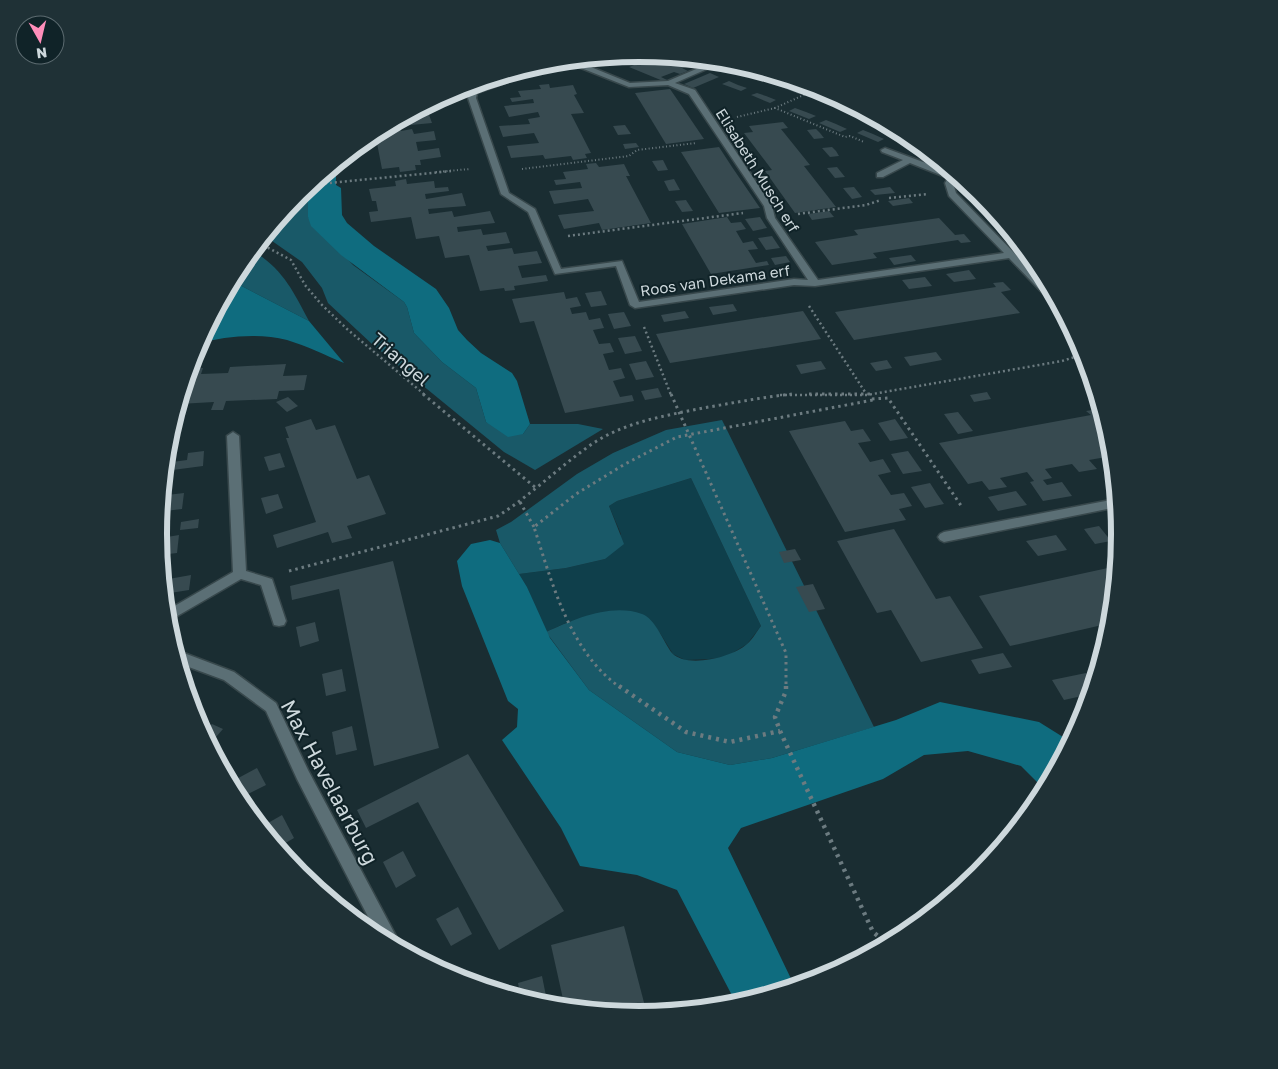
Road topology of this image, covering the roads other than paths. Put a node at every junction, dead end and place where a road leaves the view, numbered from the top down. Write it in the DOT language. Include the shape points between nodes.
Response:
graph roads {
  1 [pos="586,66"];
  2 [pos="705,68"];
  3 [pos="669,83"];
  4 [pos="474,93"];
  5 [pos="885,150"];
  6 [pos="909,160"];
  7 [pos="939,171"];
  8 [pos="880,175"];
  9 [pos="951,181"];
  10 [pos="1011,255"];
  11 [pos="815,283"];
  12 [pos="1038,283"];
  13 [pos="233,436"];
  14 [pos="1110,503"];
  15 [pos="944,537"];
  16 [pos="240,574"];
  17 [pos="174,613"];
  18 [pos="279,621"];
  19 [pos="184,659"];
  20 [pos="385,932"];
  1 -- 3 [label="street, Elisabeth Musch erf" via="629,85"];
  2 -- 3 [label="street, Elisabeth Musch erf"];
  3 -- 11 [label="street, Elisabeth Musch erf" via="692,92"];
  4 -- 11 [label="street, Roos van Dekama erf" via="472,98 505,194 532,211 558,272 619,263 635,306 794,282"];
  5 -- 6 [label="street"];
  6 -- 7 [label="street"];
  6 -- 8 [label="street"];
  9 -- 10 [label="street" via="952,194"];
  10 -- 11 [label="street, Roos van Dekama erf"];
  10 -- 12 [label="street"];
  13 -- 16 [label="street"];
  14 -- 15 [label="street"];
  16 -- 17 [label="street"];
  16 -- 18 [label="street" via="267,582"];
  19 -- 20 [label="street, Max Havelaarburg" via="229,676 271,707 302,774"];
}
